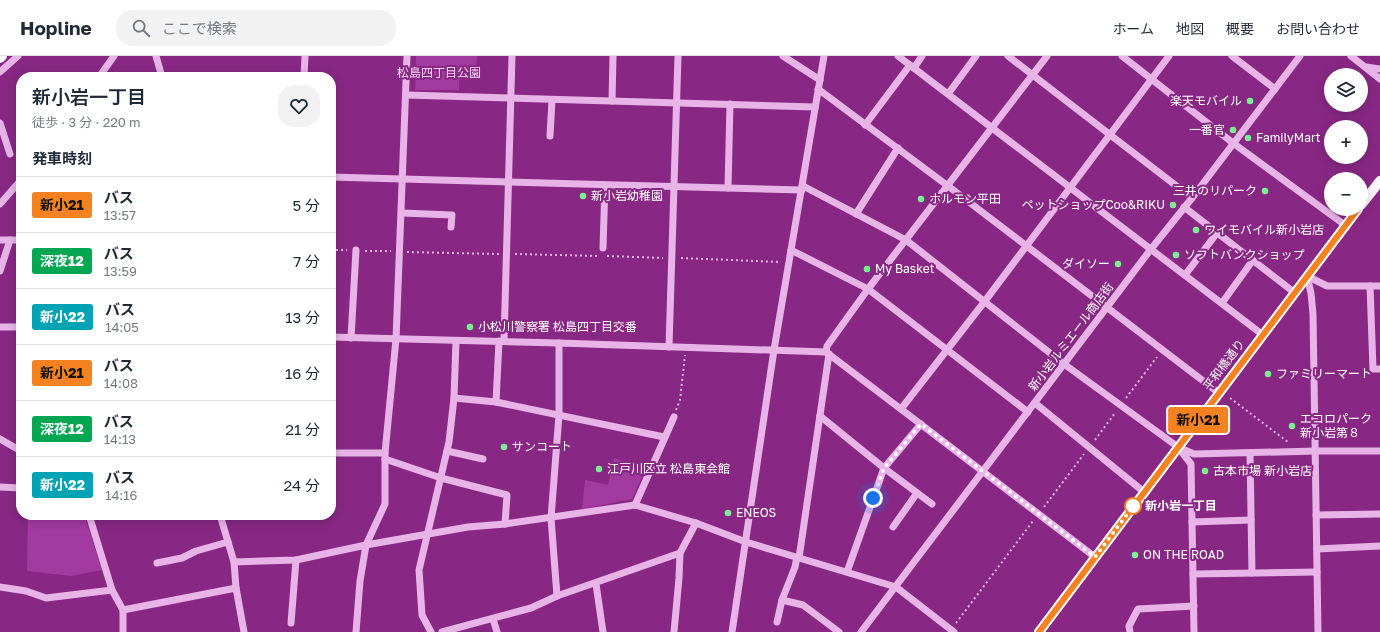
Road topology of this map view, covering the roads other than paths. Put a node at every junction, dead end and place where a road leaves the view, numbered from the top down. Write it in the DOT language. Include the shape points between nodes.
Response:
graph roads {
  1 [pos="2,56"];
  2 [pos="18,56"];
  3 [pos="114,56"];
  4 [pos="156,56"];
  5 [pos="305,56"];
  6 [pos="407,56"];
  7 [pos="512,56"];
  8 [pos="612,56"];
  9 [pos="678,56"];
  10 [pos="783,56"];
  11 [pos="824,56"];
  12 [pos="898,56"];
  13 [pos="922,56"];
  14 [pos="976,56"];
  15 [pos="1008,56"];
  16 [pos="1047,56"];
  17 [pos="1122,56"];
  18 [pos="1169,56"];
  19 [pos="1232,56"];
  20 [pos="1300,56"];
  21 [pos="1351,56"];
  22 [pos="0,58"];
  23 [pos="912,67"];
  24 [pos="1364,67"];
  25 [pos="1380,69"];
  26 [pos="0,72"];
  27 [pos="103,72"];
  28 [pos="161,72"];
  29 [pos="304,72"];
  30 [pos="1033,75"];
  31 [pos="1151,78"];
  32 [pos="1380,79"];
  33 [pos="820,80"];
  34 [pos="818,89"];
  35 [pos="1275,89"];
  36 [pos="948,94"];
  37 [pos="406,95"];
  38 [pos="511,99"];
  39 [pos="552,100"];
  40 [pos="612,101"];
  41 [pos="678,103"];
  42 [pos="730,104"];
  43 [pos="815,107"];
  44 [pos="0,123"];
  45 [pos="865,124"];
  46 [pos="992,128"];
  47 [pos="1109,134"];
  48 [pos="550,136"];
  49 [pos="1233,143"];
  50 [pos="898,148"];
  51 [pos="10,154"];
  52 [pos="336,177"];
  53 [pos="403,179"];
  54 [pos="1380,181"];
  55 [pos="508,182"];
  56 [pos="605,185"];
  57 [pos="16,186"];
  58 [pos="948,186"];
  59 [pos="674,187"];
  60 [pos="1070,187"];
  61 [pos="728,188"];
  62 [pos="802,188"];
  63 [pos="1368,197"];
  64 [pos="1192,198"];
  65 [pos="0,204"];
  66 [pos="1184,207"];
  67 [pos="402,213"];
  68 [pos="856,214"];
  69 [pos="1353,216"];
  70 [pos="1346,225"];
  71 [pos="451,226"];
  72 [pos="1217,233"];
  73 [pos="0,240"];
  74 [pos="10,240"];
  75 [pos="16,240"];
  76 [pos="906,240"];
  77 [pos="1026,246"];
  78 [pos="603,248"];
  79 [pos="1151,249"];
  80 [pos="356,250"];
  81 [pos="791,250"];
  82 [pos="1253,260"];
  83 [pos="0,271"];
  84 [pos="1184,274"];
  85 [pos="1307,276"];
  86 [pos="1370,286"];
  87 [pos="1380,286"];
  88 [pos="868,289"];
  89 [pos="1295,293"];
  90 [pos="985,301"];
  91 [pos="1222,303"];
  92 [pos="1107,307"];
  93 [pos="0,327"];
  94 [pos="16,327"];
  95 [pos="1264,335"];
  96 [pos="336,337"];
  97 [pos="351,338"];
  98 [pos="396,339"];
  99 [pos="456,341"];
  100 [pos="501,341"];
  101 [pos="559,343"];
  102 [pos="669,347"];
  103 [pos="774,350"];
  104 [pos="948,350"];
  105 [pos="827,353"];
  106 [pos="1064,364"];
  107 [pos="1380,369"];
  108 [pos="1219,393"];
  109 [pos="454,398"];
  110 [pos="496,402"];
  111 [pos="1035,403"];
  112 [pos="901,409"];
  113 [pos="1028,412"];
  114 [pos="559,415"];
  115 [pos="820,416"];
  116 [pos="674,417"];
  117 [pos="921,424"];
  118 [pos="664,437"];
  119 [pos="0,439"];
  120 [pos="1178,447"];
  121 [pos="16,448"];
  122 [pos="447,451"];
  123 [pos="1316,451"];
  124 [pos="1380,451"];
  125 [pos="336,453"];
  126 [pos="1250,453"];
  127 [pos="385,456"];
  128 [pos="483,459"];
  129 [pos="884,468"];
  130 [pos="983,472"];
  131 [pos="441,478"];
  132 [pos="0,487"];
  133 [pos="16,488"];
  134 [pos="1144,492"];
  135 [pos="917,493"];
  136 [pos="932,504"];
  137 [pos="635,505"];
  138 [pos="1380,514"];
  139 [pos="1316,515"];
  140 [pos="551,518"];
  141 [pos="91,520"];
  142 [pos="221,520"];
  143 [pos="1250,520"];
  144 [pos="1192,522"];
  145 [pos="696,523"];
  146 [pos="505,524"];
  147 [pos="893,527"];
  148 [pos="426,535"];
  149 [pos="228,542"];
  150 [pos="746,542"];
  151 [pos="366,545"];
  152 [pos="1380,546"];
  153 [pos="1317,549"];
  154 [pos="680,553"];
  155 [pos="1095,557"];
  156 [pos="798,558"];
  157 [pos="296,560"];
  158 [pos="234,562"];
  159 [pos="157,563"];
  160 [pos="847,572"];
  161 [pos="1317,572"];
  162 [pos="1252,573"];
  163 [pos="1193,574"];
  164 [pos="596,584"];
  165 [pos="0,587"];
  166 [pos="896,587"];
  167 [pos="236,588"];
  168 [pos="112,590"];
  169 [pos="557,596"];
  170 [pos="782,600"];
  171 [pos="1194,606"];
  172 [pos="123,610"];
  173 [pos="493,619"];
  174 [pos="777,622"];
  175 [pos="291,623"];
  176 [pos="951,631"];
  177 [pos="123,632"];
  178 [pos="244,632"];
  179 [pos="356,632"];
  180 [pos="431,632"];
  181 [pos="442,632"];
  182 [pos="497,632"];
  183 [pos="603,632"];
  184 [pos="674,632"];
  185 [pos="732,632"];
  186 [pos="839,632"];
  187 [pos="861,632"];
  188 [pos="1039,632"];
  189 [pos="1130,632"];
  190 [pos="1194,632"];
  191 [pos="1318,632"];
  1 -- 22 [label="main road"];
  2 -- 26 [label="street"];
  3 -- 27 [label="street"];
  4 -- 28 [label="street"];
  5 -- 29 [label="street"];
  6 -- 37 [label="street"];
  7 -- 38 [label="street"];
  8 -- 40 [label="street"];
  9 -- 41 [label="street"];
  10 -- 33 [label="street"];
  11 -- 33 [label="street"];
  12 -- 23 [label="street"];
  13 -- 23 [label="street"];
  14 -- 36 [label="street"];
  15 -- 30 [label="street"];
  16 -- 30 [label="street"];
  17 -- 31 [label="street"];
  18 -- 31 [label="street"];
  19 -- 35 [label="street"];
  20 -- 35 [label="street, 新小岩ルミエール商店街"];
  21 -- 24 [label="street"];
  23 -- 36 [label="street"];
  23 -- 45 [label="street"];
  24 -- 25 [label="street"];
  24 -- 32 [label="street"];
  30 -- 46 [label="street"];
  30 -- 47 [label="street"];
  31 -- 47 [label="street"];
  31 -- 49 [label="street"];
  33 -- 34 [label="street"];
  34 -- 43 [label="street"];
  34 -- 45 [label="street"];
  35 -- 49 [label="street, 新小岩ルミエール商店街"];
  36 -- 46 [label="street"];
  37 -- 38 [label="street"];
  37 -- 53 [label="street"];
  38 -- 39 [label="street"];
  38 -- 55 [label="street"];
  39 -- 40 [label="street"];
  39 -- 48 [label="street"];
  40 -- 41 [label="street"];
  41 -- 42 [label="street"];
  41 -- 59 [label="street"];
  42 -- 43 [label="street"];
  42 -- 61 [label="street"];
  43 -- 62 [label="street"];
  44 -- 51 [label="street"];
  45 -- 50 [label="street"];
  46 -- 58 [label="street"];
  46 -- 60 [label="street"];
  47 -- 60 [label="street"];
  47 -- 64 [label="street"];
  49 -- 64 [label="street, 新小岩ルミエール商店街"];
  49 -- 70 [label="street"];
  50 -- 58 [label="street"];
  50 -- 68 [label="street"];
  52 -- 53 [label="street"];
  53 -- 55 [label="street"];
  53 -- 67 [label="street"];
  54 -- 63 [label="main road"];
  55 -- 56 [label="street"];
  55 -- 100 [label="street"];
  56 -- 59 [label="street"];
  56 -- 78 [label="street"];
  57 -- 65 [label="street"];
  58 -- 76 [label="street"];
  58 -- 77 [label="street"];
  59 -- 61 [label="street"];
  59 -- 102 [label="street"];
  60 -- 77 [label="street"];
  60 -- 79 [label="street"];
  61 -- 62 [label="street"];
  62 -- 68 [label="street"];
  62 -- 81 [label="street"];
  64 -- 66 [label="street, 新小岩ルミエール商店街"];
  66 -- 72 [label="street"];
  66 -- 79 [label="street, 新小岩ルミエール商店街"];
  67 -- 71 [label="street" via="452,215"];
  67 -- 98 [label="street"];
  68 -- 76 [label="street"];
  69 -- 70 [label="main road, 平和橋通り"];
  70 -- 85 [label="main road, 平和橋通り"];
  72 -- 82 [label="street"];
  72 -- 84 [label="street"];
  73 -- 74 [label="street"];
  74 -- 75 [label="street"];
  74 -- 83 [label="street"];
  76 -- 88 [label="street"];
  76 -- 90 [label="street"];
  77 -- 90 [label="street"];
  77 -- 92 [label="street"];
  79 -- 84 [label="street"];
  79 -- 92 [label="street, 新小岩ルミエール商店街"];
  80 -- 97 [label="street"];
  81 -- 88 [label="street"];
  81 -- 103 [label="street"];
  82 -- 89 [label="street"];
  82 -- 91 [label="street"];
  84 -- 91 [label="street"];
  85 -- 86 [label="street" via="1327,286"];
  85 -- 89 [label="main road, 平和橋通り"];
  85 -- 123 [label="street" via="1313,314"];
  86 -- 87 [label="street"];
  86 -- 107 [label="street" via="1373,369"];
  88 -- 104 [label="street"];
  88 -- 105 [label="street" via="827,346"];
  89 -- 95 [label="main road, 平和橋通り"];
  90 -- 104 [label="street"];
  90 -- 106 [label="street"];
  91 -- 95 [label="street"];
  92 -- 106 [label="street, 新小岩ルミエール商店街"];
  92 -- 108 [label="street"];
  93 -- 94 [label="street"];
  95 -- 108 [label="main road, 平和橋通り"];
  96 -- 97 [label="street"];
  97 -- 98 [label="street"];
  98 -- 99 [label="street"];
  98 -- 127 [label="street"];
  99 -- 100 [label="street"];
  99 -- 109 [label="street"];
  100 -- 101 [label="street"];
  100 -- 110 [label="street"];
  101 -- 102 [label="street"];
  101 -- 114 [label="street"];
  102 -- 103 [label="street"];
  103 -- 105 [label="street"];
  103 -- 150 [label="street"];
  104 -- 112 [label="street"];
  104 -- 113 [label="street"];
  105 -- 112 [label="street"];
  105 -- 115 [label="street"];
  106 -- 111 [label="street, 新小岩ルミエール商店街"];
  106 -- 120 [label="street"];
  108 -- 120 [label="main road, 平和橋通り"];
  109 -- 110 [label="street"];
  109 -- 122 [label="street"];
  110 -- 114 [label="street"];
  111 -- 113 [label="street, 新小岩ルミエール商店街"];
  111 -- 134 [label="street"];
  112 -- 117 [label="street"];
  113 -- 130 [label="street, 新小岩ルミエール商店街"];
  114 -- 118 [label="street"];
  114 -- 140 [label="street"];
  115 -- 129 [label="street"];
  115 -- 156 [label="street"];
  116 -- 118 [label="street"];
  117 -- 129 [label="street"];
  117 -- 130 [label="street"];
  118 -- 137 [label="street"];
  119 -- 121 [label="street"];
  120 -- 126 [label="street" via="1194,454"];
  120 -- 134 [label="main road, 平和橋通り"];
  120 -- 144 [label="street" via="1191,464"];
  122 -- 128 [label="street"];
  122 -- 131 [label="street"];
  123 -- 124 [label="street"];
  123 -- 126 [label="street"];
  123 -- 139 [label="street"];
  125 -- 127 [label="street"];
  126 -- 143 [label="street"];
  127 -- 131 [label="street"];
  127 -- 151 [label="street" via="384,504"];
  129 -- 135 [label="street"];
  129 -- 160 [label="street"];
  130 -- 155 [label="street"];
  130 -- 166 [label="street, 新小岩ルミエール商店街"];
  131 -- 146 [label="street" via="507,495"];
  131 -- 148 [label="street"];
  132 -- 133 [label="street"];
  134 -- 155 [label="main road, 平和橋通り"];
  135 -- 136 [label="street"];
  135 -- 147 [label="street"];
  137 -- 140 [label="street"];
  137 -- 145 [label="street"];
  138 -- 139 [label="street"];
  139 -- 153 [label="street"];
  140 -- 146 [label="street"];
  140 -- 169 [label="street"];
  141 -- 168 [label="street"];
  142 -- 149 [label="street"];
  143 -- 144 [label="street"];
  143 -- 162 [label="street"];
  144 -- 163 [label="street"];
  145 -- 150 [label="street"];
  145 -- 154 [label="street"];
  146 -- 148 [label="street" via="468,527"];
  148 -- 151 [label="street"];
  148 -- 180 [label="street" via="419,577 422,615"];
  149 -- 158 [label="street"];
  149 -- 159 [label="street" via="196,551 182,558"];
  150 -- 156 [label="street"];
  150 -- 185 [label="street"];
  151 -- 157 [label="street"];
  151 -- 179 [label="street"];
  152 -- 153 [label="street"];
  153 -- 161 [label="street"];
  154 -- 164 [label="street"];
  154 -- 184 [label="street"];
  155 -- 188 [label="main road, 平和橋通り"];
  156 -- 160 [label="street"];
  156 -- 170 [label="street"];
  157 -- 158 [label="street"];
  157 -- 175 [label="street"];
  158 -- 167 [label="street"];
  160 -- 166 [label="street"];
  161 -- 162 [label="street"];
  161 -- 191 [label="street"];
  162 -- 163 [label="street"];
  163 -- 171 [label="street"];
  164 -- 169 [label="street"];
  164 -- 183 [label="street"];
  165 -- 168 [label="street" via="26,591 46,598"];
  166 -- 176 [label="street"];
  166 -- 187 [label="street, 新小岩ルミエール商店街"];
  167 -- 172 [label="street"];
  167 -- 178 [label="street"];
  168 -- 172 [label="street"];
  169 -- 173 [label="street" via="531,608"];
  170 -- 174 [label="street"];
  170 -- 186 [label="street" via="803,605"];
  171 -- 189 [label="street" via="1138,609 1129,626"];
  171 -- 190 [label="street"];
  172 -- 177 [label="street"];
  173 -- 181 [label="street"];
  173 -- 182 [label="street"];
}
